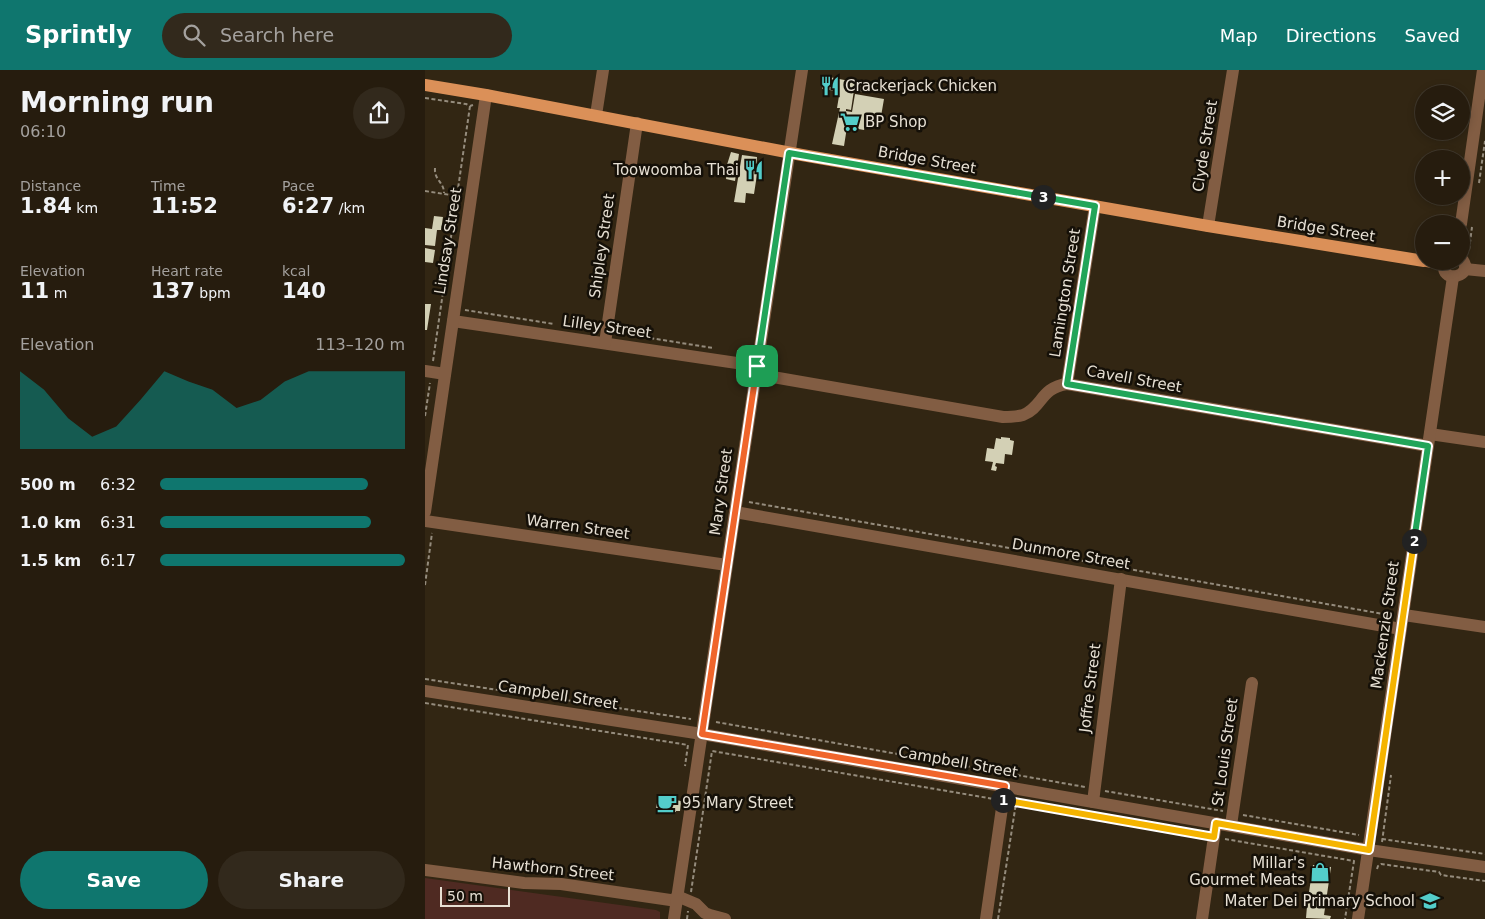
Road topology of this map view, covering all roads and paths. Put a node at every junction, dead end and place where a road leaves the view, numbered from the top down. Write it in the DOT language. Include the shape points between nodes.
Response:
graph roads {
  1 [pos="603,70"];
  2 [pos="802,70"];
  3 [pos="1233,70"];
  4 [pos="1483,70"];
  5 [pos="425,85"];
  6 [pos="487,95"];
  7 [pos="425,98"];
  8 [pos="596,115"];
  9 [pos="637,123"];
  10 [pos="1480,132"];
  11 [pos="789,153"];
  12 [pos="435,168"];
  13 [pos="425,191"];
  14 [pos="444,194"];
  15 [pos="457,196"];
  16 [pos="1095,206"];
  17 [pos="1463,215"];
  18 [pos="1208,226"];
  19 [pos="1415,259"];
  20 [pos="1470,266"];
  21 [pos="1444,270"];
  22 [pos="1462,270"];
  23 [pos="1485,272"];
  24 [pos="1453,277"];
  25 [pos="453,321"];
  26 [pos="605,343"];
  27 [pos="757,370"];
  28 [pos="428,371"];
  29 [pos="445,374"];
  30 [pos="1067,384"];
  31 [pos="425,416"];
  32 [pos="1429,440"];
  33 [pos="1485,442"];
  34 [pos="749,502"];
  35 [pos="425,512"];
  36 [pos="735,512"];
  37 [pos="425,521"];
  38 [pos="727,565"];
  39 [pos="1121,579"];
  40 [pos="1389,615"];
  41 [pos="1403,615"];
  42 [pos="1485,627"];
  43 [pos="1401,629"];
  44 [pos="425,679"];
  45 [pos="1252,683"];
  46 [pos="425,691"];
  47 [pos="425,703"];
  48 [pos="691,719"];
  49 [pos="716,722"];
  50 [pos="702,734"];
  51 [pos="688,745"];
  52 [pos="1005,786"];
  53 [pos="1093,795"];
  54 [pos="1009,802"];
  55 [pos="1232,819"];
  56 [pos="1216,823"];
  57 [pos="1359,835"];
  58 [pos="1214,837"];
  59 [pos="1382,839"];
  60 [pos="1369,850"];
  61 [pos="1485,854"];
  62 [pos="1485,867"];
  63 [pos="425,870"];
  64 [pos="1377,870"];
  65 [pos="1485,881"];
  66 [pos="677,898"];
  67 [pos="690,900"];
  68 [pos="674,919"];
  69 [pos="687,919"];
  70 [pos="725,919"];
  71 [pos="986,919"];
  72 [pos="998,919"];
  73 [pos="1202,919"];
  74 [pos="1345,919"];
  75 [pos="1358,919"];
  1 -- 8 [label="street"];
  2 -- 11 [label="street, Mary Street"];
  3 -- 18 [label="street, Clyde Street"];
  4 -- 10 [label="street"];
  5 -- 6 [label="main road, Bridge Street"];
  6 -- 8 [label="main road, Bridge Street"];
  6 -- 25 [label="street, Lindsay Street"];
  7 -- 15 [label="path" via="472,105"];
  8 -- 9 [label="main road, Bridge Street"];
  9 -- 11 [label="main road, Bridge Street"];
  9 -- 26 [label="street, Shipley Street"];
  10 -- 17 [label="street"];
  11 -- 16 [label="main road, Bridge Street"];
  11 -- 27 [label="street, Mary Street"];
  12 -- 14 [label="path"];
  13 -- 14 [label="path"];
  14 -- 15 [label="path"];
  15 -- 28 [label="path"];
  16 -- 18 [label="main road, Bridge Street"];
  16 -- 30 [label="street, Lamington Street"];
  18 -- 19 [label="main road, Bridge Street"];
  20 -- 23 [label="street"];
  21 -- 24 [label="street"];
  22 -- 24 [label="street" via="1461,275"];
  24 -- 32 [label="street, Mackenzie Street"];
  25 -- 26 [label="street, Lilley Street"];
  25 -- 29 [label="street, Lindsay Street"];
  26 -- 27 [label="street, Lilley Street"];
  27 -- 30 [label="street, Cavell Street" via="1003,417 1024,415 1050,389"];
  27 -- 36 [label="street, Mary Street"];
  28 -- 29 [label="street"];
  28 -- 31 [label="path"];
  29 -- 35 [label="street, Lindsay Street"];
  30 -- 32 [label="street, Cavell Street"];
  32 -- 33 [label="street, Cavell Street"];
  32 -- 41 [label="street, Mackenzie Street"];
  34 -- 40 [label="path"];
  36 -- 38 [label="street, Mary Street"];
  36 -- 39 [label="street, Dunmore Street"];
  37 -- 38 [label="street, Warren Street"];
  38 -- 50 [label="street, Mary Street"];
  39 -- 43 [label="street, Dunmore Street"];
  39 -- 53 [label="street, Joffre Street"];
  41 -- 42 [label="street"];
  41 -- 43 [label="street, Mackenzie Street"];
  43 -- 60 [label="street, Mackenzie Street"];
  44 -- 48 [label="path"];
  45 -- 55 [label="street, St Louis Street"];
  46 -- 50 [label="street, Campbell Street"];
  47 -- 51 [label="path"];
  49 -- 53 [label="path"];
  50 -- 52 [label="street, Campbell Street"];
  50 -- 66 [label="street, Mary Street"];
  52 -- 53 [label="street, Campbell Street"];
  52 -- 54 [label="street"];
  53 -- 55 [label="path"];
  53 -- 56 [label="street, Campbell Street"];
  54 -- 58 [label="path"];
  54 -- 67 [label="path" via="712,751"];
  54 -- 71 [label="street"];
  54 -- 72 [label="path"];
  55 -- 56 [label="street, Campbell Street"];
  55 -- 57 [label="path"];
  55 -- 60 [label="street, Campbell Street"];
  56 -- 58 [label="street"];
  58 -- 73 [label="street"];
  58 -- 74 [label="path" via="1354,861"];
  59 -- 61 [label="path"];
  60 -- 62 [label="street, Campbell Street"];
  60 -- 75 [label="street, Mackenzie Street"];
  63 -- 66 [label="street, Hawthorn Street"];
  64 -- 65 [label="path" via="1381,864"];
  66 -- 67 [label="street, Hawthorn Street"];
  66 -- 68 [label="street, Mary Street"];
  67 -- 69 [label="path"];
  67 -- 70 [label="street" via="705,913"];
}
